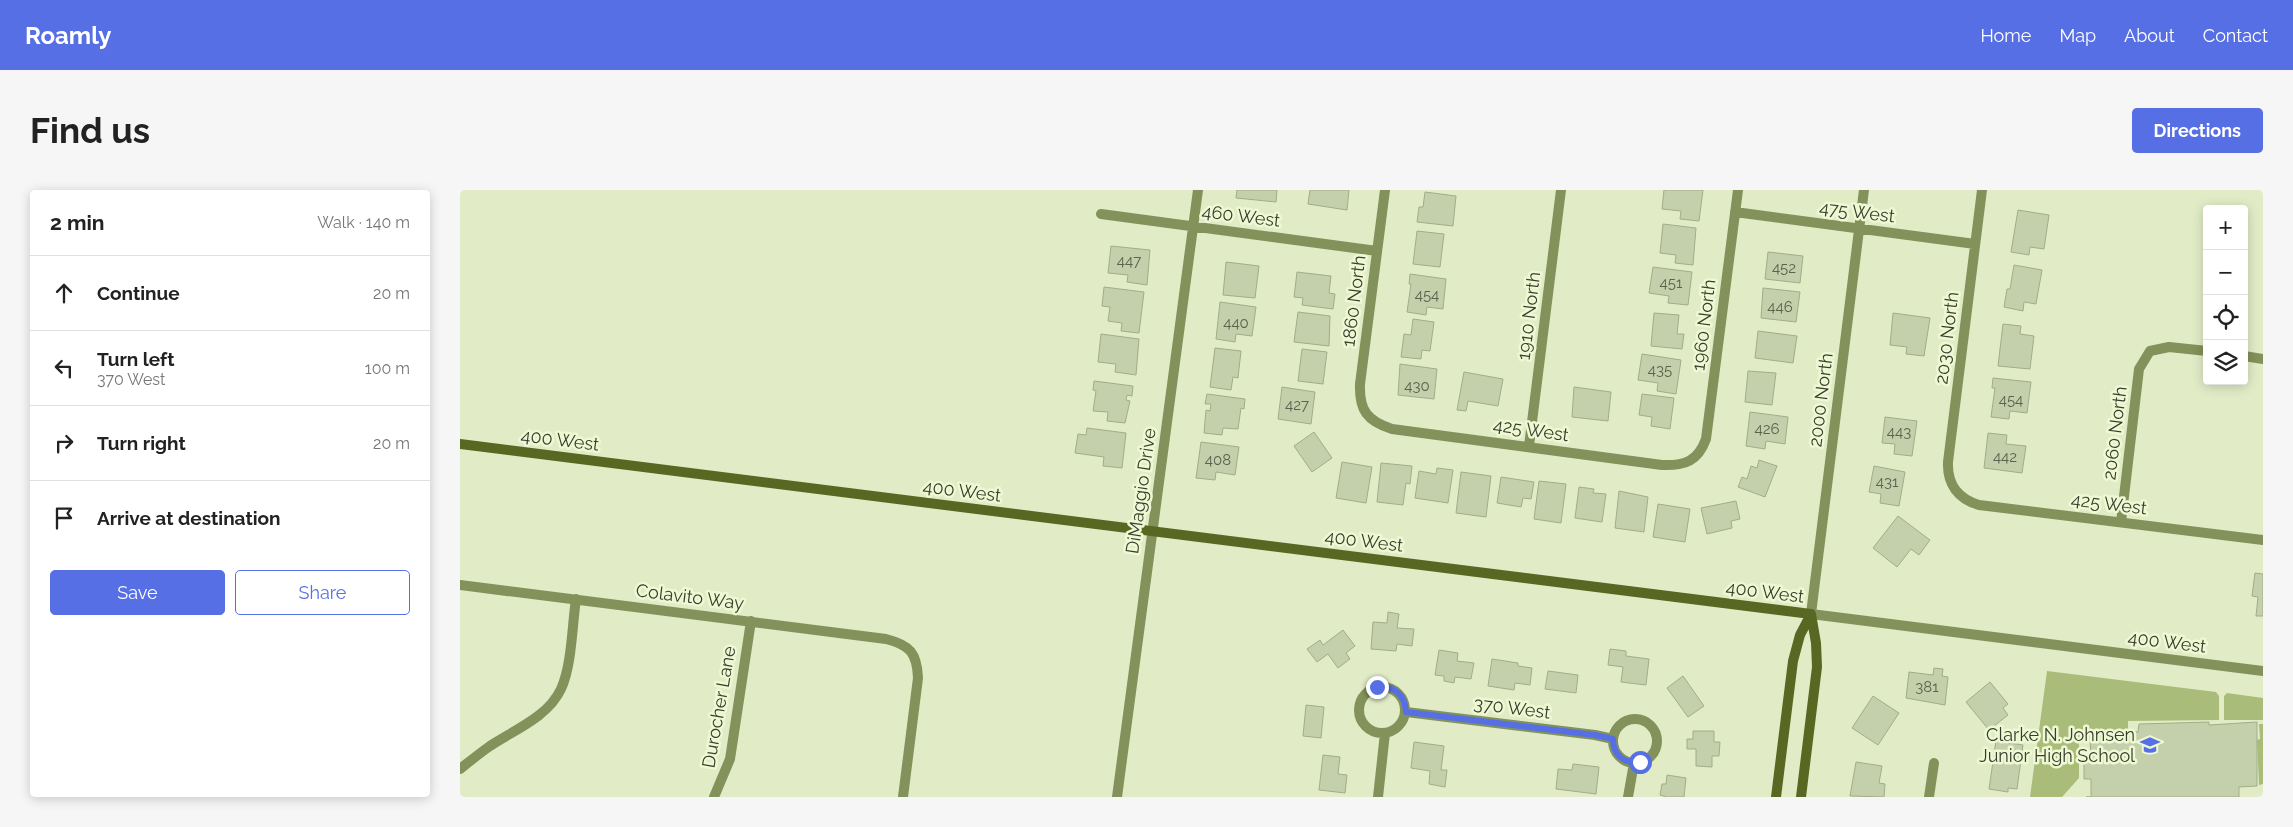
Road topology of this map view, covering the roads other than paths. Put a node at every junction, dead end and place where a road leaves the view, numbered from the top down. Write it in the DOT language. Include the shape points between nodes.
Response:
graph roads {
  1 [pos="1198,190"];
  2 [pos="1385,190"];
  3 [pos="1561,190"];
  4 [pos="1738,190"];
  5 [pos="1864,190"];
  6 [pos="1982,190"];
  7 [pos="1735,212"];
  8 [pos="1101,214"];
  9 [pos="1193,227"];
  10 [pos="1859,229"];
  11 [pos="1975,244"];
  12 [pos="1377,251"];
  13 [pos="2203,351"];
  14 [pos="2248,357"];
  15 [pos="2263,359"];
  16 [pos="1367,415"];
  17 [pos="460,444"];
  18 [pos="1529,446"];
  19 [pos="1692,460"];
  20 [pos="1955,490"];
  21 [pos="2121,522"];
  22 [pos="1152,531"];
  23 [pos="2263,540"];
  24 [pos="460,584"];
  25 [pos="576,599"];
  26 [pos="1811,614"];
  27 [pos="751,621"];
  28 [pos="2263,671"];
  29 [pos="1406,712"];
  30 [pos="1385,734"];
  31 [pos="1613,739"];
  32 [pos="1634,763"];
  33 [pos="1934,763"];
  34 [pos="460,769"];
  35 [pos="714,797"];
  36 [pos="902,797"];
  37 [pos="1117,797"];
  38 [pos="1378,797"];
  39 [pos="1628,797"];
  40 [pos="1776,797"];
  41 [pos="1801,797"];
  42 [pos="1930,797"];
  1 -- 9 [label="street, DiMaggio Drive"];
  2 -- 12 [label="street, 1860 North"];
  3 -- 18 [label="street, 1910 North"];
  4 -- 7 [label="street, 1960 North"];
  5 -- 10 [label="street, 2000 North"];
  6 -- 11 [label="street, 2030 North"];
  7 -- 10 [label="street, 475 West"];
  7 -- 19 [label="street, 1960 North" via="1706,439 1700,453"];
  8 -- 9 [label="street, 460 West"];
  9 -- 12 [label="street, 460 West"];
  9 -- 22 [label="street, DiMaggio Drive"];
  10 -- 11 [label="street, 475 West"];
  10 -- 26 [label="street, 2000 North"];
  11 -- 20 [label="street, 2030 North" via="1948,462 1948,477"];
  12 -- 16 [label="street, 1860 North" via="1360,384 1360,402"];
  13 -- 21 [label="street, 2060 North" via="2169,347 2150,351 2140,369"];
  14 -- 15 [label="street"];
  16 -- 18 [label="street, 425 West" via="1392,429"];
  17 -- 22 [label="street, 400 West"];
  18 -- 19 [label="street, 425 West" via="1662,465 1678,466"];
  20 -- 21 [label="street, 425 West" via="1966,500 1979,505"];
  21 -- 23 [label="street, 425 West"];
  22 -- 26 [label="street, 400 West"];
  22 -- 37 [label="street, DiMaggio Drive"];
  24 -- 25 [label="street, Colavito Way"];
  25 -- 27 [label="street, Colavito Way"];
  25 -- 34 [label="street" via="566,672 560,690 549,706 533,719"];
  26 -- 28 [label="street, 400 West"];
  26 -- 40 [label="street, 2000 North" via="1796,648"];
  26 -- 41 [label="street, 2000 North" via="1818,667"];
  27 -- 35 [label="street, Durocher Lane" via="731,751"];
  27 -- 36 [label="street, Colavito Way" via="886,639 901,642 912,651 918,662 918,678"];
  29 -- 30 [label="street" via="1397,729"];
  29 -- 30 [label="street" via="1404,700 1395,690 1383,686 1366,693 1359,705 1360,717 1372,732"];
  29 -- 31 [label="street, 370 West"];
  30 -- 38 [label="street"];
  31 -- 32 [label="street" via="1618,756"];
  31 -- 32 [label="street" via="1617,728 1627,721 1644,722 1653,729 1656,740 1654,752 1646,760"];
  32 -- 39 [label="street"];
  33 -- 42 [label="street"];
}
